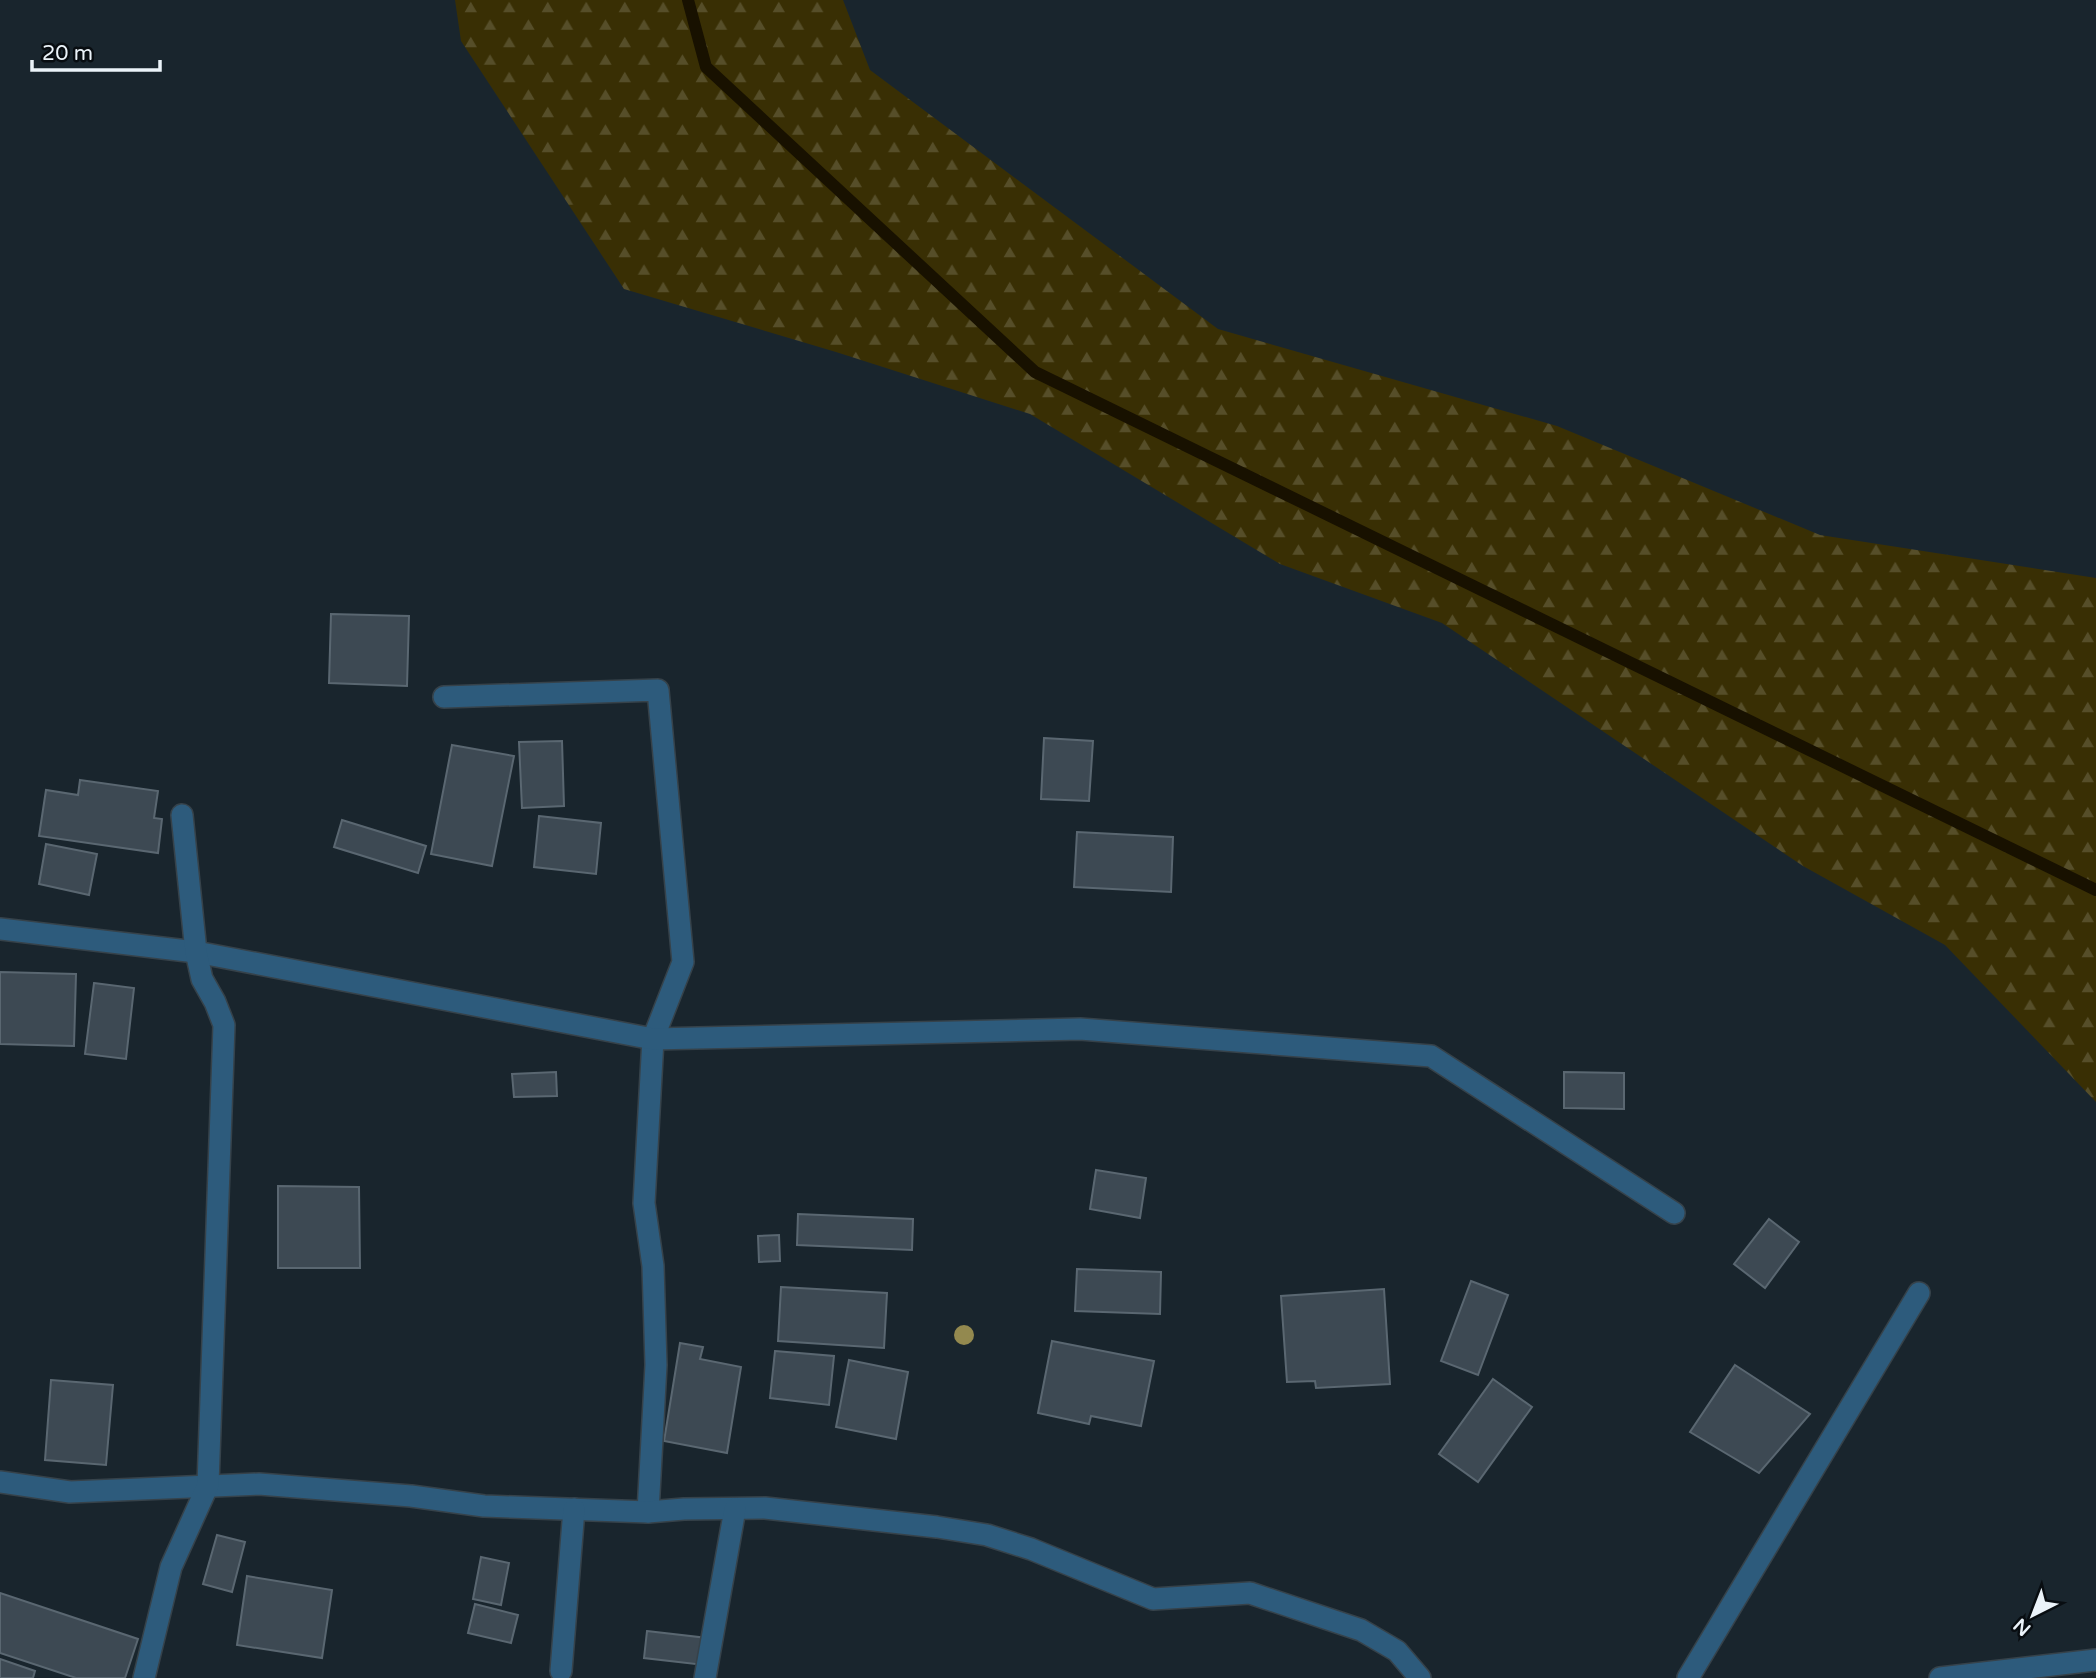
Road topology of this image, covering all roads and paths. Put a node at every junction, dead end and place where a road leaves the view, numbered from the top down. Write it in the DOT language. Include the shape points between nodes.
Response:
graph roads {
  1 [pos="444,697"];
  2 [pos="182,816"];
  3 [pos="0,929"];
  4 [pos="196,953"];
  5 [pos="653,1039"];
  6 [pos="1674,1213"];
  7 [pos="1919,1293"];
  8 [pos="0,1482"];
  9 [pos="208,1485"];
  10 [pos="574,1509"];
  11 [pos="735,1509"];
  12 [pos="648,1512"];
  13 [pos="2096,1660"];
  14 [pos="561,1671"];
  15 [pos="144,1678"];
  16 [pos="705,1678"];
  17 [pos="1420,1678"];
  18 [pos="1688,1678"];
  19 [pos="1940,1678"];
  1 -- 5 [label="street" via="658,690 682,962"];
  2 -- 4 [label="street"];
  3 -- 4 [label="street"];
  4 -- 5 [label="street"];
  4 -- 9 [label="street" via="202,979 224,1025"];
  5 -- 6 [label="street" via="1080,1029 1431,1056"];
  5 -- 12 [label="street" via="644,1203 653,1266 656,1364"];
  7 -- 18 [label="street"];
  8 -- 9 [label="street" via="70,1492"];
  9 -- 10 [label="street" via="259,1484 484,1506"];
  9 -- 15 [label="street" via="171,1567"];
  10 -- 12 [label="street"];
  10 -- 14 [label="street"];
  11 -- 12 [label="street"];
  11 -- 16 [label="street"];
  11 -- 17 [label="street" via="765,1508 987,1535 1153,1599 1251,1593 1361,1630 1397,1651"];
  13 -- 19 [label="street"];
}
